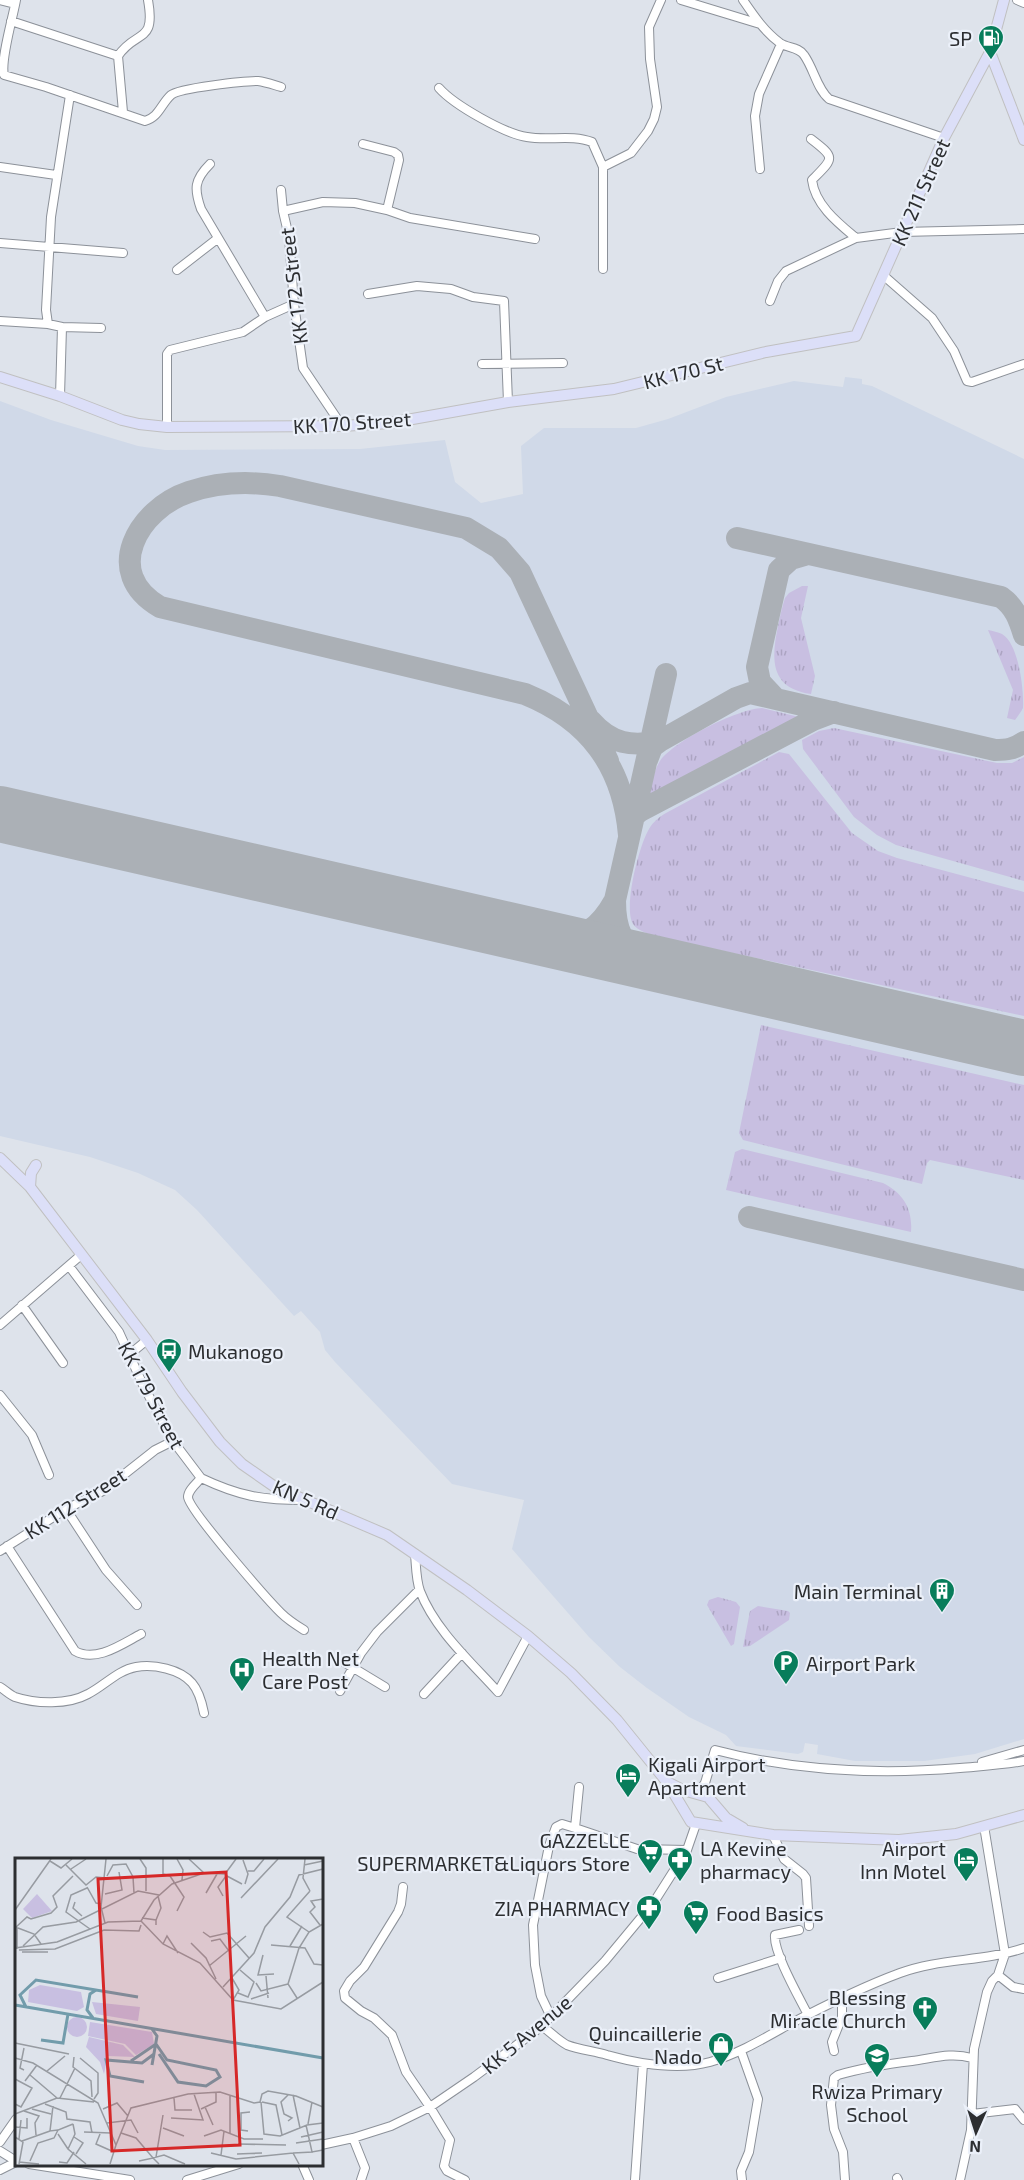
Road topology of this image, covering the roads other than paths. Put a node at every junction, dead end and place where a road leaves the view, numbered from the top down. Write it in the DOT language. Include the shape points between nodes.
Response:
graph roads {
  1 [pos="0,0"];
  2 [pos="148,0"];
  3 [pos="661,0"];
  4 [pos="681,0"];
  5 [pos="743,0"];
  6 [pos="1004,0"];
  7 [pos="1017,0"];
  8 [pos="15,2"];
  9 [pos="1024,3"];
  10 [pos="11,21"];
  11 [pos="760,24"];
  12 [pos="781,44"];
  13 [pos="990,52"];
  14 [pos="1,56"];
  15 [pos="118,56"];
  16 [pos="281,87"];
  17 [pos="439,88"];
  18 [pos="70,95"];
  19 [pos="123,112"];
  20 [pos="944,138"];
  21 [pos="811,139"];
  22 [pos="1024,140"];
  23 [pos="363,144"];
  24 [pos="210,164"];
  25 [pos="603,166"];
  26 [pos="0,167"];
  27 [pos="760,169"];
  28 [pos="56,175"];
  29 [pos="281,190"];
  30 [pos="387,210"];
  31 [pos="283,211"];
  32 [pos="1024,229"];
  33 [pos="902,232"];
  34 [pos="856,238"];
  35 [pos="217,239"];
  36 [pos="535,239"];
  37 [pos="0,243"];
  38 [pos="49,246"];
  39 [pos="123,253"];
  40 [pos="603,269"];
  41 [pos="177,270"];
  42 [pos="883,275"];
  43 [pos="368,294"];
  44 [pos="770,301"];
  45 [pos="294,304"];
  46 [pos="265,317"];
  47 [pos="0,321"];
  48 [pos="48,324"];
  49 [pos="62,327"];
  50 [pos="101,328"];
  51 [pos="856,336"];
  52 [pos="563,363"];
  53 [pos="482,364"];
  54 [pos="505,364"];
  55 [pos="1024,364"];
  56 [pos="0,377"];
  57 [pos="60,396"];
  58 [pos="508,402"];
  59 [pos="342,426"];
  60 [pos="167,428"];
  61 [pos="0,1158"];
  62 [pos="36,1165"];
  63 [pos="30,1187"];
  64 [pos="81,1255"];
  65 [pos="69,1266"];
  66 [pos="22,1305"];
  67 [pos="0,1325"];
  68 [pos="147,1341"];
  69 [pos="130,1354"];
  70 [pos="63,1363"];
  71 [pos="0,1395"];
  72 [pos="173,1442"];
  73 [pos="49,1475"];
  74 [pos="201,1478"];
  75 [pos="304,1500"];
  76 [pos="66,1509"];
  77 [pos="4,1549"];
  78 [pos="414,1554"];
  79 [pos="419,1590"];
  80 [pos="137,1605"];
  81 [pos="304,1630"];
  82 [pos="141,1634"];
  83 [pos="528,1636"];
  84 [pos="462,1653"];
  85 [pos="342,1661"];
  86 [pos="353,1669"];
  87 [pos="0,1687"];
  88 [pos="385,1687"];
  89 [pos="340,1691"];
  90 [pos="424,1694"];
  91 [pos="204,1713"];
  92 [pos="1024,1750"];
  93 [pos="1024,1761"];
  94 [pos="958,1768"];
  95 [pos="667,1782"];
  96 [pos="579,1787"];
  97 [pos="697,1794"];
  98 [pos="714,1804"];
  99 [pos="685,1813"];
  100 [pos="1024,1815"];
  101 [pos="699,1824"];
  102 [pos="984,1826"];
  103 [pos="576,1828"];
  104 [pos="752,1833"];
  105 [pos="773,1835"];
  106 [pos="687,1850"];
  107 [pos="403,1887"];
  108 [pos="809,1926"];
  109 [pos="799,1929"];
  110 [pos="1024,1948"];
  111 [pos="1005,1954"];
  112 [pos="781,1958"];
  113 [pos="998,1975"];
  114 [pos="718,1978"];
  115 [pos="1024,1989"];
  116 [pos="842,1999"];
  117 [pos="808,2015"];
  118 [pos="550,2017"];
  119 [pos="542,2026"];
  120 [pos="741,2051"];
  121 [pos="834,2051"];
  122 [pos="972,2058"];
  123 [pos="643,2064"];
  124 [pos="430,2107"];
  125 [pos="972,2114"];
  126 [pos="15,2120"];
  127 [pos="1024,2120"];
  128 [pos="353,2138"];
  129 [pos="0,2142"];
  130 [pos="322,2145"];
  131 [pos="0,2151"];
  132 [pos="15,2161"];
  133 [pos="15,2162"];
  134 [pos="232,2165"];
  135 [pos="303,2165"];
  136 [pos="67,2166"];
  137 [pos="0,2170"];
  138 [pos="90,2177"];
  139 [pos="124,2180"];
  140 [pos="187,2180"];
  141 [pos="309,2180"];
  142 [pos="361,2180"];
  143 [pos="465,2180"];
  144 [pos="635,2180"];
  145 [pos="742,2180"];
  146 [pos="845,2180"];
  147 [pos="960,2180"];
  1 -- 8 [label="street"];
  2 -- 15 [label="street" via="149,28"];
  3 -- 25 [label="street" via="649,27 657,107 654,119 631,153"];
  4 -- 11 [label="street"];
  5 -- 11 [label="street"];
  6 -- 13 [label="main road, KK 211 Street"];
  7 -- 9 [label="street"];
  8 -- 10 [label="street"];
  10 -- 14 [label="street"];
  10 -- 15 [label="street"];
  11 -- 12 [label="street"];
  12 -- 20 [label="street" via="802,52 829,99"];
  12 -- 27 [label="street" via="759,94 755,116"];
  13 -- 20 [label="main road, KK 211 Street"];
  13 -- 22 [label="main road"];
  14 -- 18 [label="street" via="4,75"];
  15 -- 19 [label="street"];
  16 -- 19 [label="street" via="260,81 172,94 145,121"];
  17 -- 25 [label="street" via="452,100 507,131 528,137 592,142"];
  18 -- 19 [label="street"];
  18 -- 28 [label="street"];
  20 -- 33 [label="main road, KK 211 Street"];
  21 -- 34 [label="street" via="830,157 812,180 816,197"];
  23 -- 30 [label="street" via="398,155"];
  24 -- 35 [label="street" via="201,173 196,195"];
  25 -- 40 [label="street"];
  26 -- 28 [label="street"];
  28 -- 38 [label="street"];
  29 -- 31 [label="street"];
  30 -- 31 [label="street, KK 172 Street" via="332,202"];
  30 -- 36 [label="street, KK 172 Street" via="410,218"];
  31 -- 45 [label="street, KK 172 Street"];
  32 -- 33 [label="street"];
  33 -- 34 [label="street"];
  33 -- 42 [label="main road, KK 211 Street"];
  34 -- 44 [label="street" via="786,271"];
  35 -- 41 [label="street"];
  35 -- 46 [label="street"];
  37 -- 38 [label="street"];
  38 -- 39 [label="street"];
  38 -- 48 [label="street"];
  42 -- 51 [label="main road, KK 211 Street"];
  42 -- 55 [label="street" via="932,318 954,351 967,381"];
  43 -- 54 [label="street" via="417,286 504,301"];
  45 -- 46 [label="street"];
  45 -- 59 [label="street, KK 172 Street" via="303,368"];
  46 -- 60 [label="street" via="243,332 170,350"];
  47 -- 48 [label="street"];
  48 -- 49 [label="street"];
  49 -- 50 [label="street"];
  49 -- 57 [label="street"];
  51 -- 58 [label="main road, KK 170 St" via="766,352 614,389"];
  52 -- 54 [label="street"];
  53 -- 54 [label="street"];
  54 -- 58 [label="street"];
  56 -- 57 [label="main road, KK 170 Street"];
  57 -- 60 [label="main road, KK 170 Street" via="122,420"];
  58 -- 59 [label="main road, KK 170 Street" via="390,423"];
  59 -- 60 [label="main road, KK 170 Street"];
  61 -- 63 [label="main road, KN 5 Rd"];
  62 -- 63 [label="main road"];
  63 -- 64 [label="main road, KN 5 Rd"];
  64 -- 65 [label="street"];
  64 -- 68 [label="main road, KN 5 Rd"];
  65 -- 66 [label="street"];
  65 -- 69 [label="street, KK 179 Street" via="119,1332"];
  66 -- 67 [label="street"];
  66 -- 70 [label="street"];
  68 -- 69 [label="street"];
  68 -- 75 [label="main road, KN 5 Rd" via="220,1442 275,1488"];
  69 -- 72 [label="street, KK 179 Street"];
  71 -- 73 [label="street" via="32,1435"];
  72 -- 74 [label="street, KK 179 Street"];
  72 -- 76 [label="street, KK 112 Street" via="155,1450 103,1491"];
  74 -- 75 [label="street" via="248,1496"];
  74 -- 81 [label="street" via="190,1492 190,1504 282,1614"];
  75 -- 78 [label="main road, KN 5 Rd" via="366,1524"];
  76 -- 77 [label="street, KK 112 Street"];
  76 -- 80 [label="street" via="106,1570"];
  77 -- 82 [label="street, KK 112 Street" via="49,1608 69,1644 80,1654 97,1654"];
  78 -- 79 [label="street"];
  78 -- 83 [label="main road, KN 5 Rd"];
  79 -- 84 [label="street" via="439,1625"];
  79 -- 86 [label="street" via="376,1632"];
  83 -- 84 [label="street" via="498,1692"];
  83 -- 95 [label="main road, KN 5 Rd" via="617,1720"];
  84 -- 90 [label="street"];
  85 -- 86 [label="street"];
  86 -- 88 [label="street"];
  86 -- 89 [label="street"];
  87 -- 91 [label="street" via="13,1697 62,1701 87,1695 135,1667 156,1666 192,1682"];
  92 -- 94 [label="street"];
  93 -- 94 [label="street"];
  94 -- 97 [label="street" via="927,1772 851,1771 768,1762 715,1750 705,1783"];
  95 -- 97 [label="main road, KN 5 Rd"];
  95 -- 99 [label="main road, KN 5 Rd"];
  96 -- 103 [label="street"];
  97 -- 98 [label="main road, KN 5 Rd"];
  97 -- 99 [label="main road" via="686,1803"];
  98 -- 101 [label="main road" via="711,1819"];
  98 -- 104 [label="main road, KN 5 Rd" via="726,1818"];
  99 -- 101 [label="main road, KN 5 Rd" via="689,1820"];
  100 -- 102 [label="main road"];
  101 -- 104 [label="main road"];
  101 -- 106 [label="street, KK 5 Avenue"];
  102 -- 105 [label="main road" via="956,1834 899,1840"];
  102 -- 111 [label="street"];
  103 -- 106 [label="street" via="637,1849"];
  103 -- 118 [label="street" via="558,1825 549,1846 533,1925 533,1954 541,1996"];
  104 -- 105 [label="main road"];
  105 -- 108 [label="street" via="784,1859 806,1878"];
  106 -- 118 [label="street, KK 5 Avenue" via="654,1902 606,1961"];
  107 -- 124 [label="street" via="398,1912 344,1994 392,2035 406,2073"];
  109 -- 112 [label="street" via="775,1935"];
  110 -- 111 [label="street"];
  111 -- 113 [label="street"];
  111 -- 116 [label="street" via="914,1968"];
  112 -- 114 [label="street"];
  112 -- 117 [label="street"];
  113 -- 115 [label="street" via="1013,1987"];
  113 -- 122 [label="street" via="987,1992"];
  116 -- 117 [label="street"];
  116 -- 121 [label="street" via="842,2017 832,2042"];
  117 -- 120 [label="street"];
  118 -- 119 [label="street, KK 5 Avenue"];
  119 -- 123 [label="street" via="569,2045"];
  119 -- 124 [label="street, KK 5 Avenue"];
  120 -- 123 [label="street" via="709,2063"];
  120 -- 145 [label="street" via="758,2099"];
  122 -- 125 [label="street"];
  122 -- 146 [label="street" via="937,2055 834,2078 832,2113 843,2152"];
  123 -- 144 [label="street"];
  124 -- 128 [label="street, KK 5 Avenue" via="391,2126"];
  124 -- 143 [label="street" via="450,2140 444,2166"];
  125 -- 127 [label="street" via="1015,2109"];
  125 -- 147 [label="street"];
  126 -- 129 [label="street"];
  128 -- 130 [label="street, KK 5 Avenue"];
  128 -- 142 [label="street" via="365,2168"];
  131 -- 132 [label="street"];
  133 -- 137 [label="street"];
  134 -- 140 [label="street"];
  135 -- 141 [label="street"];
  136 -- 138 [label="street"];
  138 -- 139 [label="street"];
}
